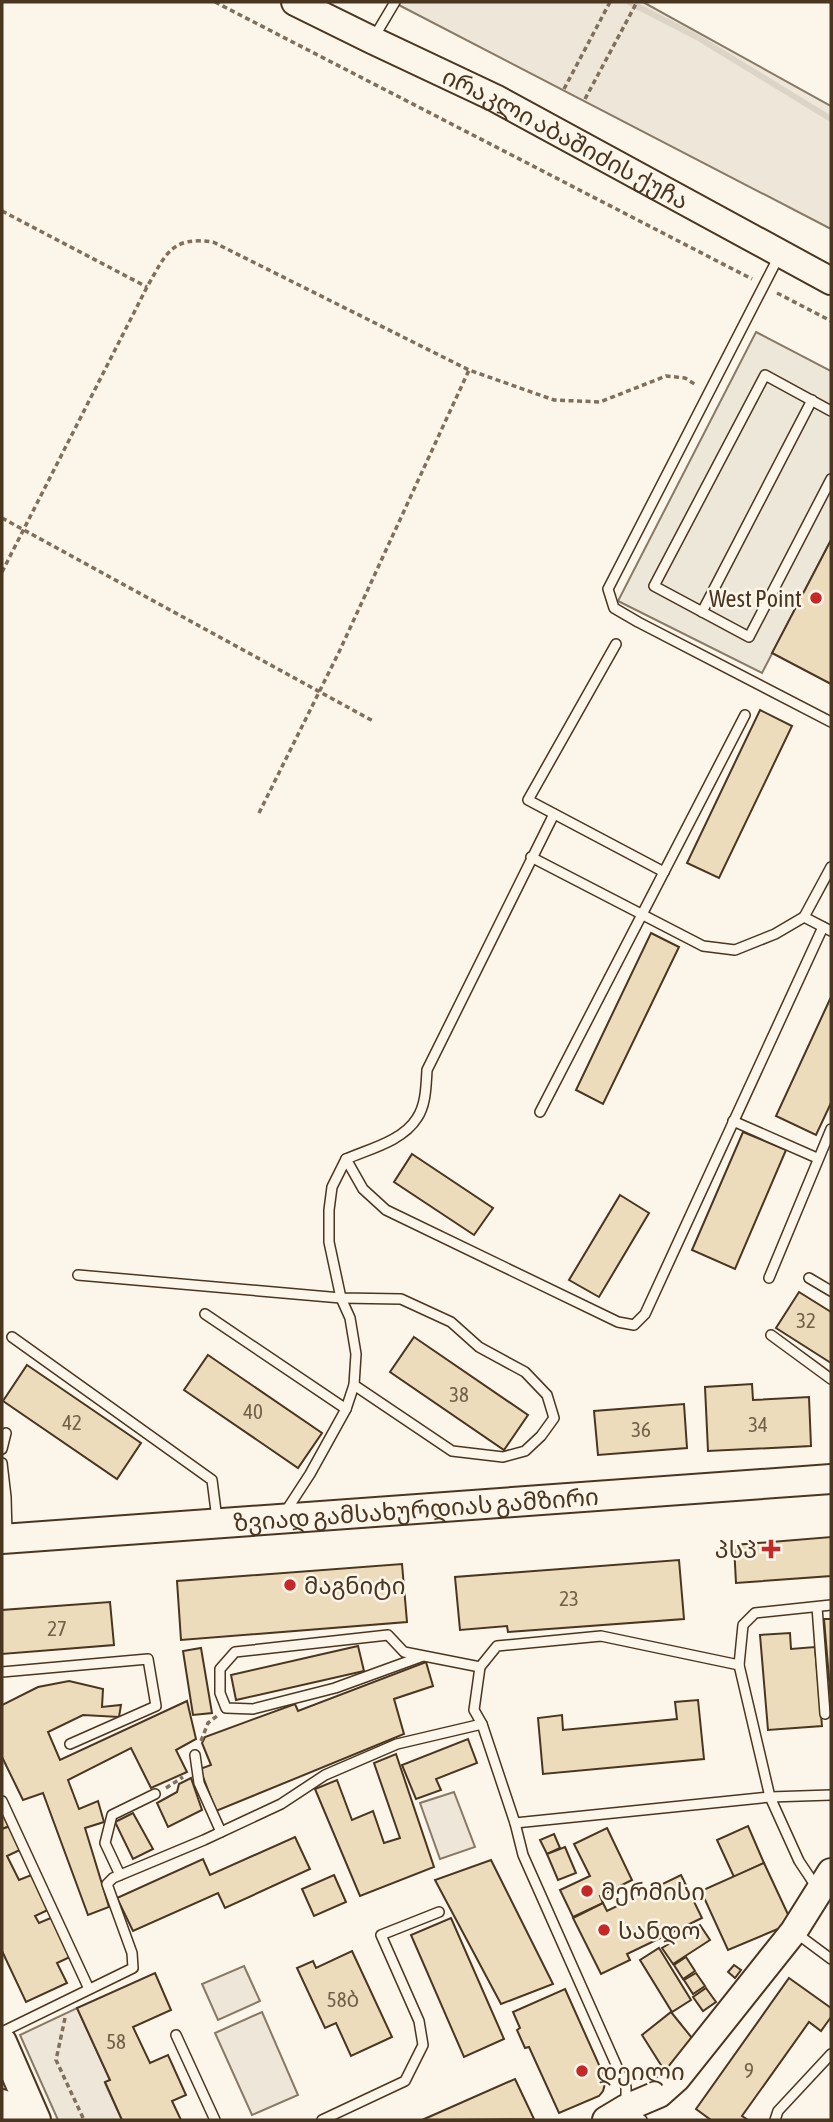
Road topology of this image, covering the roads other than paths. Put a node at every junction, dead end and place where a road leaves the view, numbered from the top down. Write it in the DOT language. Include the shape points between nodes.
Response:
graph roads {
  1 [pos="295,2"];
  2 [pos="395,2"];
  3 [pos="372,40"];
  4 [pos="781,253"];
  5 [pos="831,281"];
  6 [pos="812,400"];
  7 [pos="831,411"];
  8 [pos="831,479"];
  9 [pos="702,612"];
  10 [pos="616,644"];
  11 [pos="745,716"];
  12 [pos="831,722"];
  13 [pos="554,814"];
  14 [pos="531,857"];
  15 [pos="831,867"];
  16 [pos="664,872"];
  17 [pos="642,915"];
  18 [pos="804,917"];
  19 [pos="827,929"];
  20 [pos="540,1112"];
  21 [pos="733,1121"];
  22 [pos="831,1129"];
  23 [pos="817,1158"];
  24 [pos="346,1159"];
  25 [pos="78,1276"];
  26 [pos="769,1278"];
  27 [pos="809,1278"];
  28 [pos="831,1292"];
  29 [pos="341,1298"];
  30 [pos="205,1314"];
  31 [pos="771,1335"];
  32 [pos="12,1337"];
  33 [pos="831,1379"];
  34 [pos="354,1385"];
  35 [pos="346,1409"];
  36 [pos="6,1433"];
  37 [pos="2,1448"];
  38 [pos="2,1463"];
  39 [pos="831,1479"];
  40 [pos="281,1519"];
  41 [pos="217,1524"];
  42 [pos="5,1539"];
  43 [pos="831,1605"];
  44 [pos="817,1607"];
  45 [pos="423,1656"];
  46 [pos="739,1665"];
  47 [pos="480,1667"];
  48 [pos="2,1672"];
  49 [pos="825,1714"];
  50 [pos="482,1724"];
  51 [pos="70,1744"];
  52 [pos="195,1755"];
  53 [pos="155,1794"];
  54 [pos="831,1795"];
  55 [pos="771,1797"];
  56 [pos="2,1801"];
  57 [pos="515,1823"];
  58 [pos="220,1832"];
  59 [pos="120,1875"];
  60 [pos="826,1882"];
  61 [pos="439,1912"];
  62 [pos="794,1931"];
  63 [pos="831,1959"];
  64 [pos="89,1989"];
  65 [pos="2,2032"];
  66 [pos="176,2035"];
  67 [pos="2,2042"];
  68 [pos="831,2054"];
  69 [pos="2,2104"];
  70 [pos="624,2116"];
  71 [pos="9,2120"];
  72 [pos="36,2120"];
  73 [pos="215,2120"];
  74 [pos="322,2120"];
  75 [pos="775,2120"];
  1 -- 3 [label="main road, ირაკლი აბაშიძის ქუჩა"];
  2 -- 3 [label="lane"];
  3 -- 4 [label="main road, ირაკლი აბაშიძის ქუჩა" via="495,98"];
  4 -- 5 [label="main road, ირაკლი აბაშიძის ქუჩა"];
  4 -- 12 [label="lane" via="608,589 614,608"];
  6 -- 7 [label="lane"];
  6 -- 9 [label="lane"];
  6 -- 9 [label="lane" via="765,375 654,586"];
  8 -- 9 [label="lane" via="749,637"];
  10 -- 13 [label="lane" via="528,800"];
  11 -- 16 [label="lane"];
  13 -- 14 [label="lane"];
  13 -- 16 [label="lane"];
  14 -- 17 [label="lane"];
  14 -- 24 [label="lane" via="427,1070 418,1117 383,1144"];
  15 -- 18 [label="lane"];
  16 -- 17 [label="lane"];
  17 -- 18 [label="lane" via="703,946 735,950"];
  17 -- 20 [label="lane"];
  18 -- 19 [label="lane"];
  19 -- 21 [label="lane"];
  21 -- 23 [label="lane"];
  21 -- 24 [label="lane" via="645,1314 634,1325 618,1322 386,1210 363,1189"];
  22 -- 23 [label="lane"];
  23 -- 26 [label="lane"];
  24 -- 29 [label="lane" via="332,1186 329,1210 329,1242"];
  25 -- 29 [label="lane"];
  27 -- 28 [label="lane"];
  29 -- 34 [label="lane" via="350,1318 356,1354"];
  29 -- 34 [label="lane" via="401,1298 450,1322 479,1347 525,1373 547,1395 554,1418 525,1451 503,1457 452,1451"];
  30 -- 35 [label="lane"];
  31 -- 33 [label="lane"];
  32 -- 41 [label="lane" via="212,1480"];
  34 -- 35 [label="lane"];
  35 -- 40 [label="lane"];
  36 -- 37 [label="lane"];
  38 -- 42 [label="lane"];
  39 -- 40 [label="main road, ზვიად გამსახურდიას გამზირი"];
  40 -- 41 [label="main road, ზვიად გამსახურდიას გამზირი"];
  41 -- 42 [label="main road, ზვიად გამსახურდიას გამზირი"];
  43 -- 44 [label="lane"];
  44 -- 46 [label="lane" via="755,1614 743,1625"];
  44 -- 49 [label="lane"];
  45 -- 45 [label="lane" via="404,1652 388,1635 235,1652 220,1669 220,1693 226,1708 253,1709 335,1688"];
  45 -- 47 [label="lane"];
  46 -- 47 [label="lane" via="601,1636 497,1646"];
  46 -- 55 [label="lane"];
  47 -- 50 [label="lane" via="474,1710"];
  48 -- 51 [label="lane" via="148,1659 156,1706"];
  50 -- 57 [label="lane"];
  50 -- 58 [label="lane" via="397,1744 325,1774 281,1804"];
  52 -- 58 [label="lane" via="199,1783"];
  53 -- 59 [label="lane" via="112,1815 105,1843"];
  54 -- 55 [label="lane"];
  55 -- 57 [label="lane"];
  55 -- 60 [label="lane" via="799,1860"];
  56 -- 64 [label="lane"];
  57 -- 70 [label="lane" via="523,1855 626,2087"];
  58 -- 59 [label="lane"];
  59 -- 64 [label="lane" via="107,1884 133,1968"];
  60 -- 62 [label="main road"];
  61 -- 74 [label="lane" via="381,1934 419,2021 423,2045 405,2081"];
  62 -- 63 [label="lane"];
  62 -- 70 [label="main road" via="677,2078"];
  64 -- 65 [label="lane"];
  66 -- 73 [label="lane"];
  67 -- 72 [label="main road"];
  68 -- 75 [label="lane" via="778,2110"];
  69 -- 71 [label="main road"];
}
